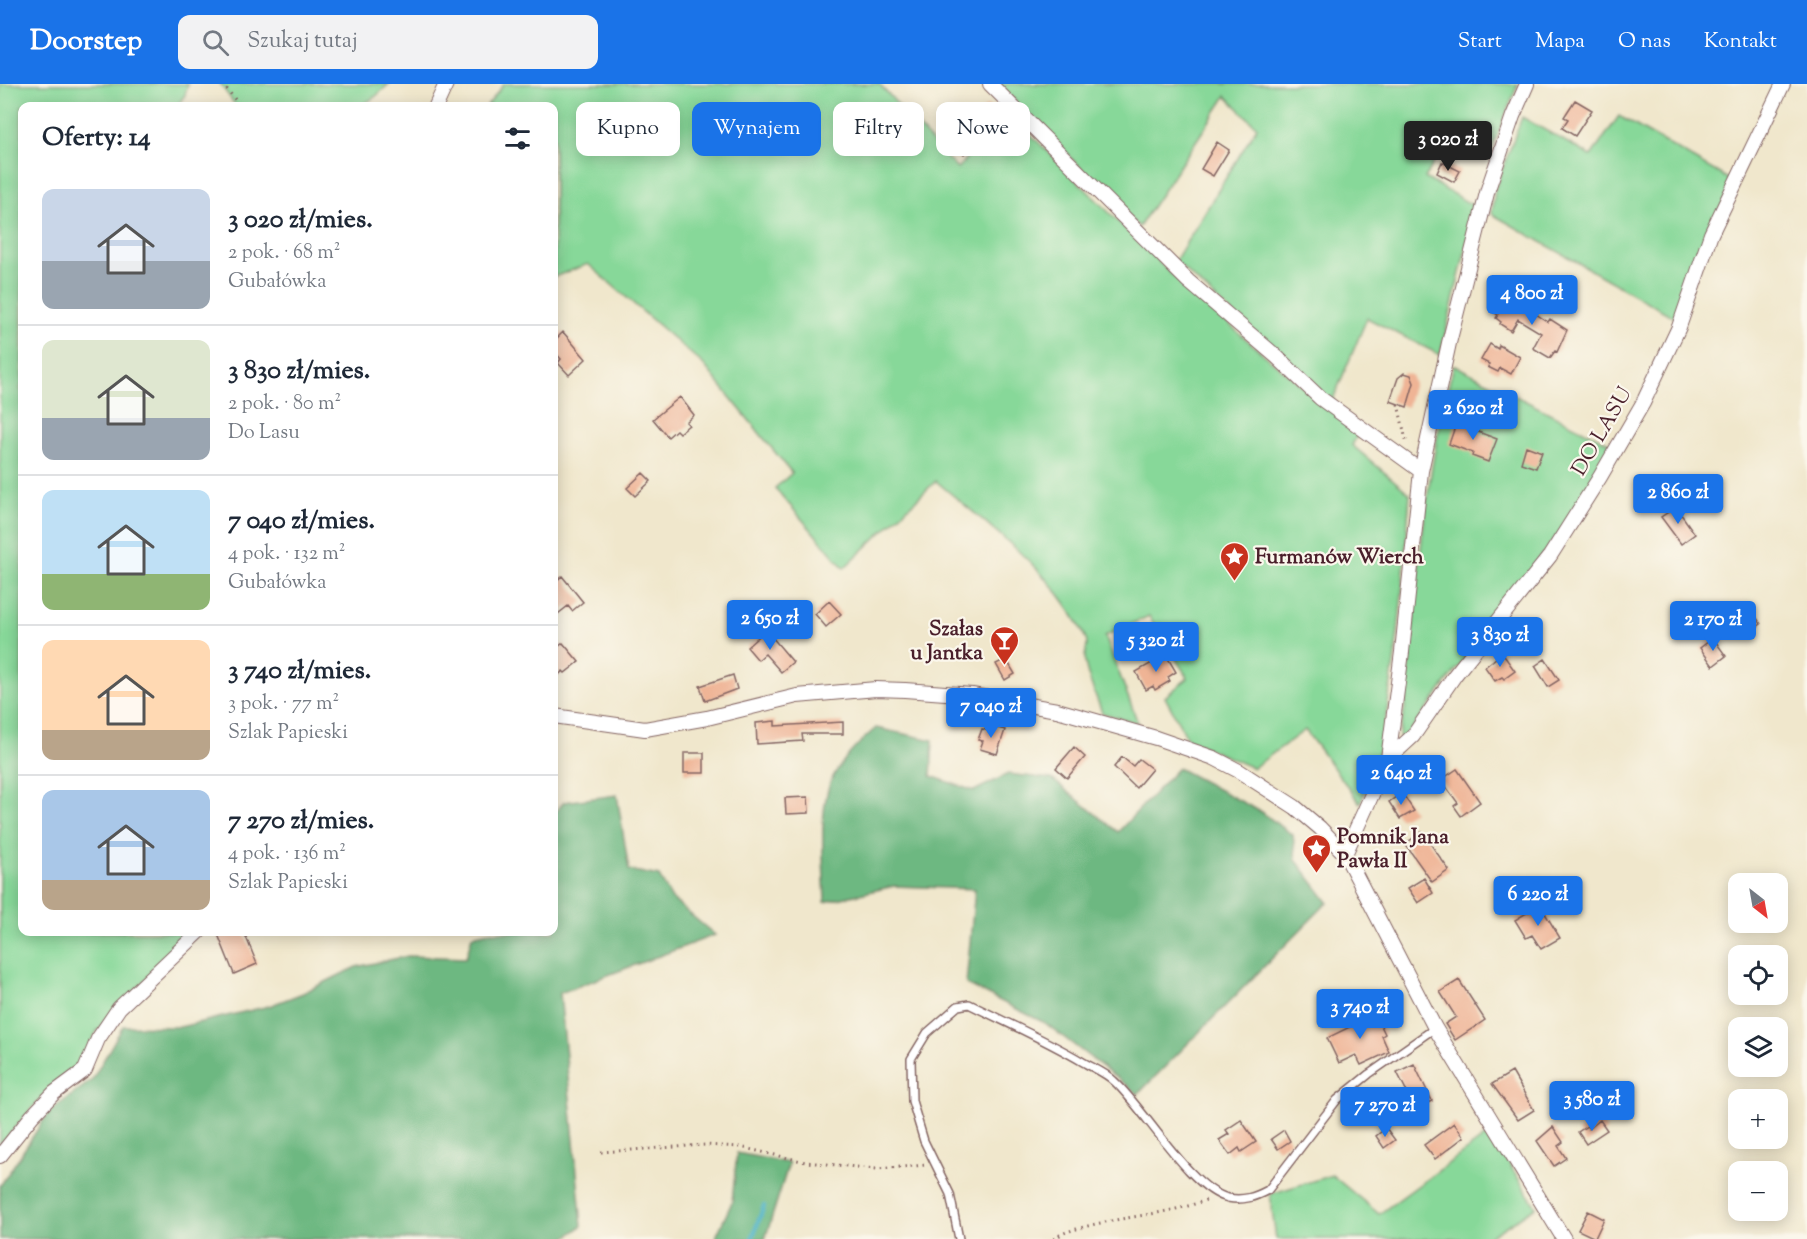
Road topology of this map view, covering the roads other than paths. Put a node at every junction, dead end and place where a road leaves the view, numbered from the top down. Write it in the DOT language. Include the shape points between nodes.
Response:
graph roads {
  1 [pos="446,84"];
  2 [pos="990,84"];
  3 [pos="1527,84"];
  4 [pos="1783,84"];
  5 [pos="438,102"];
  6 [pos="1421,471"];
  7 [pos="558,717"];
  8 [pos="1388,759"];
  9 [pos="1345,854"];
  10 [pos="195,936"];
  11 [pos="1435,1028"];
  12 [pos="0,1156"];
  13 [pos="959,1239"];
  14 [pos="1564,1239"];
  1 -- 5 [label="street"];
  2 -- 6 [label="street" via="1188,282 1320,398"];
  3 -- 6 [label="street" via="1488,189"];
  4 -- 8 [label="street, DO LASU" via="1711,234 1679,327 1643,403 1600,477 1550,556 1455,675 1413,736"];
  6 -- 8 [label="street"];
  7 -- 9 [label="street" via="645,729 797,696 876,689 972,695 1057,710 1131,729 1214,758 1295,807"];
  8 -- 9 [label="street"];
  9 -- 11 [label="street"];
  10 -- 12 [label="street" via="119,1008 98,1039 85,1070 54,1093"];
  11 -- 13 [label="lane" via="1337,1100 1268,1190 1241,1199 1219,1195 1206,1186 1114,1080 1056,1046 969,1004 958,1006 927,1032 911,1059 912,1101 924,1141 950,1194"];
  11 -- 14 [label="street"];
}
